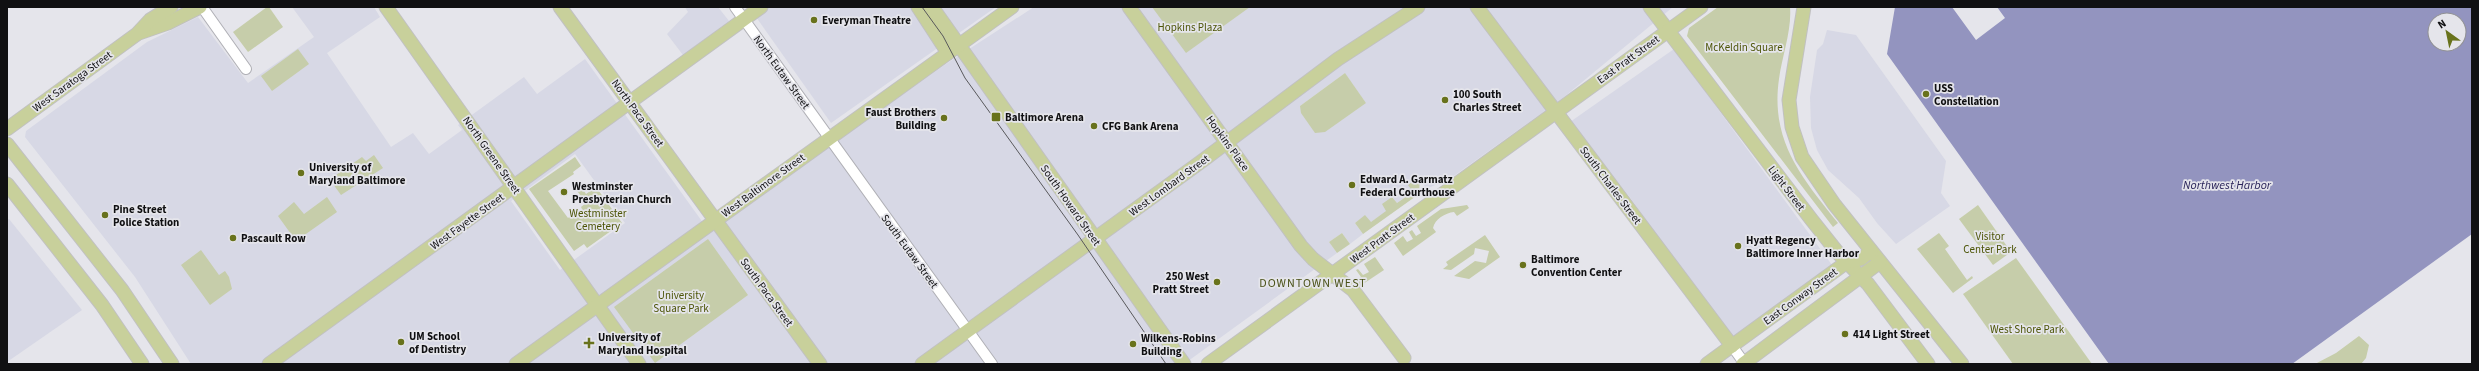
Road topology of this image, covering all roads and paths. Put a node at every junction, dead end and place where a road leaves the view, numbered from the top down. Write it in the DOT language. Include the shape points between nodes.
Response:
graph roads {
  1 [pos="171,7"];
  2 [pos="201,7"];
  3 [pos="386,7"];
  4 [pos="560,7"];
  5 [pos="735,7"];
  6 [pos="761,7"];
  7 [pos="918,7"];
  8 [pos="932,7"];
  9 [pos="1012,7"];
  10 [pos="1129,7"];
  11 [pos="1418,7"];
  12 [pos="1477,7"];
  13 [pos="1650,7"];
  14 [pos="1701,7"];
  15 [pos="1804,7"];
  16 [pos="744,19"];
  17 [pos="1667,31"];
  18 [pos="137,34"];
  19 [pos="959,45"];
  20 [pos="948,53"];
  21 [pos="246,69"];
  22 [pos="630,102"];
  23 [pos="1556,112"];
  24 [pos="7,129"];
  25 [pos="829,137"];
  26 [pos="1228,142"];
  27 [pos="7,144"];
  28 [pos="7,184"];
  29 [pos="514,186"];
  30 [pos="715,220"];
  31 [pos="1095,239"];
  32 [pos="1871,251"];
  33 [pos="1847,262"];
  34 [pos="1880,262"];
  35 [pos="1333,274"];
  36 [pos="1861,276"];
  37 [pos="598,305"];
  38 [pos="968,331"];
  39 [pos="1732,346"];
  40 [pos="1404,358"];
  41 [pos="142,364"];
  42 [pos="172,364"];
  43 [pos="269,364"];
  44 [pos="516,364"];
  45 [pos="639,364"];
  46 [pos="820,364"];
  47 [pos="922,364"];
  48 [pos="992,364"];
  49 [pos="1184,364"];
  50 [pos="1208,364"];
  51 [pos="1707,364"];
  52 [pos="1744,364"];
  53 [pos="1928,364"];
  54 [pos="1962,364"];
  1 -- 18 [label="main road, West Saratoga Street" via="150,20"];
  2 -- 18 [label="main road, West Saratoga Street"];
  2 -- 21 [label="street"];
  3 -- 29 [label="main road, North Greene Street"];
  4 -- 22 [label="main road, North Paca Street"];
  5 -- 16 [label="street, North Eutaw Street"];
  6 -- 16 [label="main road, West Fayette Street"];
  7 -- 20 [label="main road"];
  8 -- 19 [label="main road, South Howard Street"];
  9 -- 19 [label="main road, West Baltimore Street"];
  10 -- 26 [label="main road, Hopkins Place"];
  11 -- 26 [label="main road, West Lombard Street" via="1338,59"];
  12 -- 23 [label="main road, South Charles Street"];
  13 -- 17 [label="main road, Light Street"];
  14 -- 17 [label="main road, East Pratt Street"];
  15 -- 32 [label="main road" via="1790,89 1790,114 1794,137 1802,157 1814,176"];
  16 -- 22 [label="main road, West Fayette Street"];
  16 -- 25 [label="street, North Eutaw Street"];
  17 -- 23 [label="main road, East Pratt Street"];
  17 -- 33 [label="main road, Light Street" via="1810,219"];
  18 -- 24 [label="main road, West Saratoga Street"];
  19 -- 20 [label="main road, West Baltimore Street"];
  19 -- 31 [label="main road, South Howard Street"];
  20 -- 25 [label="main road, West Baltimore Street"];
  22 -- 29 [label="main road, West Fayette Street"];
  22 -- 30 [label="main road, North Paca Street"];
  23 -- 35 [label="main road, West Pratt Street"];
  23 -- 39 [label="main road, South Charles Street"];
  25 -- 30 [label="main road, West Baltimore Street"];
  25 -- 38 [label="street, South Eutaw Street"];
  26 -- 31 [label="main road, West Lombard Street"];
  26 -- 35 [label="main road, Hopkins Place" via="1301,246"];
  27 -- 42 [label="main road" via="122,290"];
  28 -- 41 [label="main road" via="102,305"];
  29 -- 37 [label="main road, North Greene Street"];
  29 -- 43 [label="main road, West Fayette Street"];
  30 -- 37 [label="main road, West Baltimore Street"];
  30 -- 46 [label="main road, South Paca Street"];
  31 -- 38 [label="main road, West Lombard Street"];
  31 -- 49 [label="main road, South Howard Street"];
  32 -- 33 [label="main road, East Conway Street" via="1861,259"];
  32 -- 34 [label="main road"];
  33 -- 36 [label="main road, Light Street"];
  33 -- 39 [label="main road, East Conway Street"];
  34 -- 36 [label="main road, East Conway Street"];
  34 -- 54 [label="main road"];
  35 -- 40 [label="main road, Hopkins Place" via="1359,296"];
  35 -- 50 [label="main road, West Pratt Street"];
  36 -- 52 [label="main road, East Conway Street"];
  36 -- 53 [label="main road, Light Street" via="1897,319"];
  37 -- 44 [label="main road, West Baltimore Street"];
  37 -- 45 [label="main road, North Greene Street"];
  38 -- 47 [label="main road, West Lombard Street"];
  38 -- 48 [label="street, South Eutaw Street"];
  39 -- 51 [label="main road, East Conway Street"];
  39 -- 52 [label="street, South Charles Street"];
}
